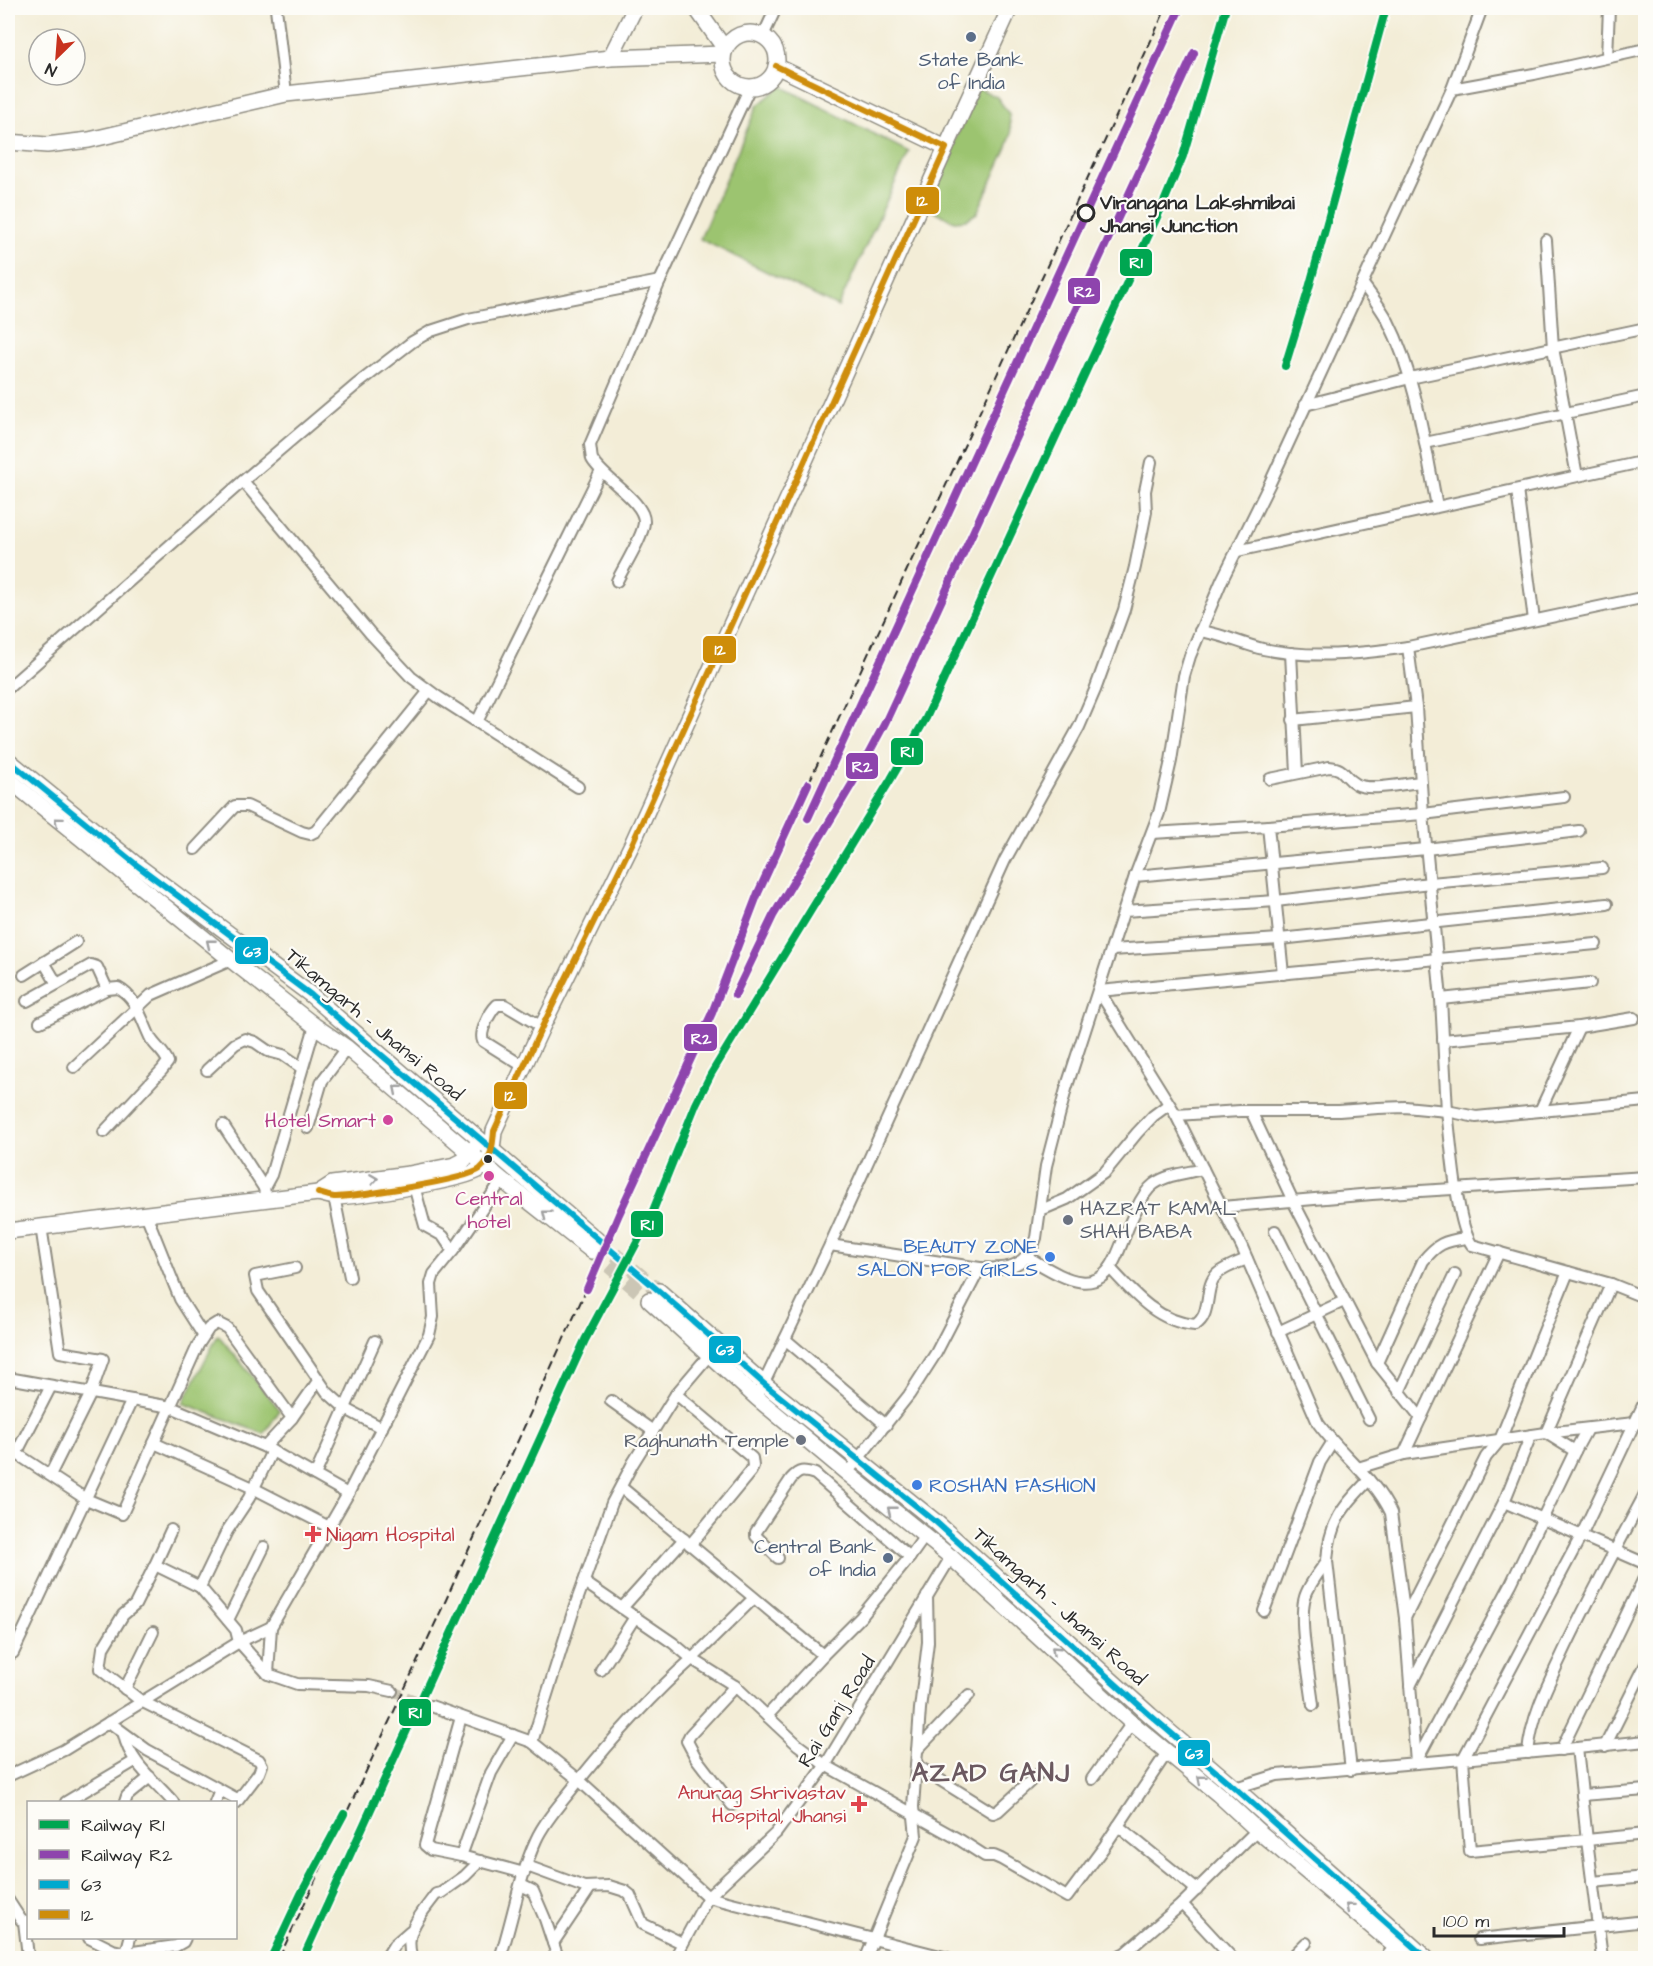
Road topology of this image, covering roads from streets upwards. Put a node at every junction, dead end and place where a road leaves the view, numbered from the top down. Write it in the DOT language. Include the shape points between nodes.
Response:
graph roads {
  1 [pos="276,8"];
  2 [pos="635,8"];
  3 [pos="696,8"];
  4 [pos="776,8"];
  5 [pos="1010,8"];
  6 [pos="1482,8"];
  7 [pos="1609,8"];
  8 [pos="763,36"];
  9 [pos="1646,49"];
  10 [pos="724,52"];
  11 [pos="1607,57"];
  12 [pos="610,58"];
  13 [pos="776,66"];
  14 [pos="750,87"];
  15 [pos="1452,89"];
  16 [pos="286,94"];
  17 [pos="8,142"];
  18 [pos="946,148"];
  19 [pos="1546,240"];
  20 [pos="660,281"];
  21 [pos="1362,283"];
  22 [pos="1646,328"];
  23 [pos="1553,348"];
  24 [pos="1410,378"];
  25 [pos="1646,396"];
  26 [pos="1305,405"];
  27 [pos="1564,413"];
  28 [pos="1425,443"];
  29 [pos="1646,461"];
  30 [pos="1151,462"];
  31 [pos="601,471"];
  32 [pos="1577,476"];
  33 [pos="243,481"];
  34 [pos="1517,490"];
  35 [pos="1437,506"];
  36 [pos="1237,551"];
  37 [pos="617,581"];
  38 [pos="1646,597"];
  39 [pos="1534,620"];
  40 [pos="1200,631"];
  41 [pos="1408,647"];
  42 [pos="1291,653"];
  43 [pos="8,688"];
  44 [pos="429,691"];
  45 [pos="1416,707"];
  46 [pos="1293,720"];
  47 [pos="477,722"];
  48 [pos="8,760"];
  49 [pos="1297,773"];
  50 [pos="28,776"];
  51 [pos="1270,779"];
  52 [pos="1421,782"];
  53 [pos="13,784"];
  54 [pos="578,787"];
  55 [pos="1564,797"];
  56 [pos="1423,814"];
  57 [pos="1268,826"];
  58 [pos="1579,831"];
  59 [pos="1152,833"];
  60 [pos="195,849"];
  61 [pos="1426,849"];
  62 [pos="1272,862"];
  63 [pos="1602,868"];
  64 [pos="1135,876"];
  65 [pos="1430,883"];
  66 [pos="1276,901"];
  67 [pos="1607,904"];
  68 [pos="1124,911"];
  69 [pos="1434,924"];
  70 [pos="1280,939"];
  71 [pos="76,942"];
  72 [pos="1596,944"];
  73 [pos="1112,950"];
  74 [pos="1437,958"];
  75 [pos="231,960"];
  76 [pos="44,962"];
  77 [pos="1283,974"];
  78 [pos="24,975"];
  79 [pos="1590,983"];
  80 [pos="57,984"];
  81 [pos="107,989"];
  82 [pos="1099,991"];
  83 [pos="1441,999"];
  84 [pos="27,1001"];
  85 [pos="137,1007"];
  86 [pos="1634,1018"];
  87 [pos="40,1022"];
  88 [pos="315,1026"];
  89 [pos="542,1027"];
  90 [pos="1579,1027"];
  91 [pos="1443,1040"];
  92 [pos="347,1047"];
  93 [pos="523,1066"];
  94 [pos="74,1067"];
  95 [pos="302,1068"];
  96 [pos="207,1070"];
  97 [pos="1646,1101"];
  98 [pos="1168,1104"];
  99 [pos="1251,1111"];
  100 [pos="1448,1111"];
  101 [pos="1540,1111"];
  102 [pos="1176,1115"];
  103 [pos="223,1125"];
  104 [pos="308,1128"];
  105 [pos="104,1132"];
  106 [pos="486,1151"];
  107 [pos="472,1152"];
  108 [pos="1203,1169"];
  109 [pos="1646,1177"];
  110 [pos="502,1180"];
  111 [pos="1039,1182"];
  112 [pos="414,1186"];
  113 [pos="1457,1189"];
  114 [pos="333,1191"];
  115 [pos="265,1194"];
  116 [pos="1293,1201"];
  117 [pos="1222,1207"];
  118 [pos="1041,1210"];
  119 [pos="146,1214"];
  120 [pos="1034,1224"];
  121 [pos="40,1226"];
  122 [pos="8,1231"];
  123 [pos="1275,1231"];
  124 [pos="1466,1238"];
  125 [pos="830,1245"];
  126 [pos="453,1251"];
  127 [pos="1499,1252"];
  128 [pos="1027,1257"];
  129 [pos="1247,1259"];
  130 [pos="295,1268"];
  131 [pos="980,1268"];
  132 [pos="1110,1268"];
  133 [pos="1568,1272"];
  134 [pos="1455,1274"];
  135 [pos="350,1277"];
  136 [pos="1611,1284"];
  137 [pos="1646,1298"];
  138 [pos="1344,1301"];
  139 [pos="1317,1314"];
  140 [pos="1278,1332"];
  141 [pos="203,1335"];
  142 [pos="785,1339"];
  143 [pos="375,1341"];
  144 [pos="710,1354"];
  145 [pos="1377,1363"];
  146 [pos="8,1380"];
  147 [pos="318,1381"];
  148 [pos="763,1383"];
  149 [pos="51,1386"];
  150 [pos="1400,1392"];
  151 [pos="91,1393"];
  152 [pos="676,1394"];
  153 [pos="757,1398"];
  154 [pos="1646,1399"];
  155 [pos="132,1400"];
  156 [pos="611,1401"];
  157 [pos="171,1407"];
  158 [pos="346,1409"];
  159 [pos="292,1418"];
  160 [pos="1421,1418"];
  161 [pos="1369,1419"];
  162 [pos="1634,1423"];
  163 [pos="1646,1423"];
  164 [pos="886,1425"];
  165 [pos="382,1428"];
  166 [pos="1587,1429"];
  167 [pos="653,1431"];
  168 [pos="1546,1433"];
  169 [pos="1531,1435"];
  170 [pos="1500,1440"];
  171 [pos="154,1443"];
  172 [pos="1332,1443"];
  173 [pos="268,1449"];
  174 [pos="12,1450"];
  175 [pos="1575,1451"];
  176 [pos="1404,1454"];
  177 [pos="858,1458"];
  178 [pos="1358,1468"];
  179 [pos="847,1473"];
  180 [pos="50,1475"];
  181 [pos="315,1475"];
  182 [pos="1369,1480"];
  183 [pos="621,1487"];
  184 [pos="253,1488"];
  185 [pos="1646,1492"];
  186 [pos="348,1494"];
  187 [pos="86,1499"];
  188 [pos="1504,1502"];
  189 [pos="1544,1519"];
  190 [pos="329,1527"];
  191 [pos="171,1530"];
  192 [pos="925,1536"];
  193 [pos="1581,1536"];
  194 [pos="687,1542"];
  195 [pos="264,1547"];
  196 [pos="1615,1551"];
  197 [pos="910,1557"];
  198 [pos="951,1557"];
  199 [pos="778,1558"];
  200 [pos="1327,1561"];
  201 [pos="1646,1564"];
  202 [pos="155,1565"];
  203 [pos="1646,1574"];
  204 [pos="584,1582"];
  205 [pos="200,1587"];
  206 [pos="927,1596"];
  207 [pos="754,1598"];
  208 [pos="622,1608"];
  209 [pos="1264,1611"];
  210 [pos="634,1617"];
  211 [pos="1405,1618"];
  212 [pos="228,1620"];
  213 [pos="271,1627"];
  214 [pos="153,1632"];
  215 [pos="239,1642"];
  216 [pos="13,1653"];
  217 [pos="823,1655"];
  218 [pos="692,1659"];
  219 [pos="1646,1664"];
  220 [pos="601,1670"];
  221 [pos="268,1674"];
  222 [pos="735,1686"];
  223 [pos="1410,1688"];
  224 [pos="125,1689"];
  225 [pos="392,1691"];
  226 [pos="969,1695"];
  227 [pos="141,1701"];
  228 [pos="1313,1705"];
  229 [pos="431,1706"];
  230 [pos="766,1716"];
  231 [pos="461,1717"];
  232 [pos="109,1722"];
  233 [pos="1132,1723"];
  234 [pos="124,1735"];
  235 [pos="513,1735"];
  236 [pos="1646,1741"];
  237 [pos="532,1742"];
  238 [pos="1605,1746"];
  239 [pos="1577,1748"];
  240 [pos="1562,1749"];
  241 [pos="917,1750"];
  242 [pos="1168,1752"];
  243 [pos="1528,1753"];
  244 [pos="1463,1759"];
  245 [pos="135,1761"];
  246 [pos="1416,1763"];
  247 [pos="825,1765"];
  248 [pos="916,1765"];
  249 [pos="1351,1770"];
  250 [pos="1036,1774"];
  251 [pos="8,1776"];
  252 [pos="150,1777"];
  253 [pos="1092,1779"];
  254 [pos="579,1780"];
  255 [pos="1235,1788"];
  256 [pos="220,1790"];
  257 [pos="1646,1790"];
  258 [pos="1582,1795"];
  259 [pos="69,1801"];
  260 [pos="126,1801"];
  261 [pos="171,1801"];
  262 [pos="216,1801"];
  263 [pos="236,1801"];
  264 [pos="732,1805"];
  265 [pos="914,1815"];
  266 [pos="1118,1826"];
  267 [pos="1257,1830"];
  268 [pos="1646,1834"];
  269 [pos="1587,1840"];
  270 [pos="1295,1852"];
  271 [pos="461,1856"];
  272 [pos="480,1861"];
  273 [pos="525,1870"];
  274 [pos="1646,1877"];
  275 [pos="1592,1882"];
  276 [pos="521,1885"];
  277 [pos="590,1888"];
  278 [pos="1197,1890"];
  279 [pos="708,1897"];
  280 [pos="8,1900"];
  281 [pos="1182,1904"];
  282 [pos="1646,1921"];
  283 [pos="26,1923"];
  284 [pos="1597,1925"];
  285 [pos="410,1931"];
  286 [pos="91,1939"];
  287 [pos="130,1939"];
  288 [pos="164,1939"];
  289 [pos="184,1939"];
  290 [pos="1479,1939"];
  291 [pos="873,1940"];
  292 [pos="682,1942"];
  293 [pos="553,1943"];
  294 [pos="1306,1943"];
  295 [pos="1396,1946"];
  296 [pos="160,1949"];
  297 [pos="126,1953"];
  298 [pos="28,1956"];
  299 [pos="386,1959"];
  300 [pos="412,1959"];
  301 [pos="500,1959"];
  302 [pos="558,1959"];
  303 [pos="675,1959"];
  304 [pos="866,1959"];
  305 [pos="948,1959"];
  306 [pos="1114,1959"];
  307 [pos="1232,1959"];
  308 [pos="1291,1959"];
  309 [pos="1385,1959"];
  310 [pos="1409,1959"];
  311 [pos="1426,1959"];
  312 [pos="1602,1959"];
  1 -- 16 [label="street"];
  2 -- 12 [label="street"];
  3 -- 10 [label="street"];
  4 -- 8 [label="street"];
  5 -- 18 [label="street"];
  6 -- 15 [label="street"];
  7 -- 11 [label="street"];
  8 -- 10 [label="street" via="737,36"];
  8 -- 13 [label="street" via="775,49"];
  9 -- 11 [label="street"];
  10 -- 12 [label="street"];
  10 -- 14 [label="street" via="726,73 740,85"];
  11 -- 15 [label="street"];
  12 -- 16 [label="street"];
  13 -- 14 [label="street" via="767,81"];
  13 -- 18 [label="street"];
  14 -- 20 [label="street"];
  15 -- 21 [label="street"];
  16 -- 17 [label="street" via="89,140 46,145"];
  18 -- 89 [label="street" via="632,844"];
  19 -- 23 [label="street"];
  20 -- 31 [label="street" via="594,431 592,457"];
  20 -- 33 [label="street" via="468,319 430,331 356,385"];
  21 -- 24 [label="street" via="1387,319"];
  21 -- 26 [label="street"];
  22 -- 23 [label="street"];
  23 -- 24 [label="street"];
  23 -- 27 [label="street"];
  24 -- 26 [label="street"];
  24 -- 28 [label="street"];
  25 -- 27 [label="street"];
  26 -- 36 [label="street"];
  27 -- 28 [label="street"];
  27 -- 32 [label="street"];
  28 -- 35 [label="street"];
  29 -- 32 [label="street"];
  30 -- 125 [label="street" via="1135,567 1095,690 1079,727 1005,860"];
  31 -- 37 [label="street" via="633,501 645,523"];
  31 -- 47 [label="street"];
  32 -- 34 [label="street"];
  33 -- 43 [label="street"];
  33 -- 44 [label="street" via="387,652"];
  34 -- 35 [label="street"];
  34 -- 39 [label="street"];
  35 -- 36 [label="street"];
  36 -- 40 [label="street"];
  38 -- 39 [label="street"];
  39 -- 41 [label="street"];
  40 -- 42 [label="street"];
  40 -- 59 [label="street" via="1184,676 1171,761"];
  41 -- 42 [label="street" via="1354,654"];
  41 -- 45 [label="street"];
  42 -- 46 [label="street"];
  44 -- 47 [label="street"];
  44 -- 60 [label="street" via="316,831 302,832 247,806 235,806"];
  45 -- 46 [label="street"];
  45 -- 52 [label="street"];
  46 -- 49 [label="street"];
  47 -- 54 [label="street"];
  48 -- 50 [label="street, Tikamgarh - Jhansi Road"];
  49 -- 51 [label="street"];
  49 -- 52 [label="street" via="1338,767 1356,785 1366,787"];
  50 -- 53 [label="street"];
  50 -- 106 [label="street, Tikamgarh - Jhansi Road" via="138,866 311,994"];
  52 -- 56 [label="street"];
  75 -- 53 [label="street, Tikamgarh - Jhansi Road, one-way"];
  55 -- 56 [label="street"];
  56 -- 57 [label="street"];
  56 -- 61 [label="street"];
  57 -- 59 [label="street"];
  57 -- 62 [label="street"];
  58 -- 61 [label="street"];
  59 -- 64 [label="street"];
  61 -- 62 [label="street"];
  61 -- 65 [label="street"];
  62 -- 64 [label="street"];
  62 -- 66 [label="street"];
  63 -- 65 [label="street"];
  64 -- 68 [label="street"];
  65 -- 66 [label="street"];
  65 -- 69 [label="street"];
  66 -- 68 [label="street"];
  66 -- 70 [label="street"];
  67 -- 69 [label="street"];
  68 -- 73 [label="street"];
  69 -- 70 [label="street"];
  69 -- 74 [label="street"];
  70 -- 73 [label="street"];
  70 -- 77 [label="street"];
  71 -- 76 [label="street"];
  72 -- 74 [label="street"];
  73 -- 82 [label="street"];
  74 -- 77 [label="street"];
  74 -- 83 [label="street"];
  75 -- 85 [label="street" via="162,989"];
  75 -- 88 [label="street, Tikamgarh - Jhansi Road"];
  76 -- 78 [label="street"];
  76 -- 80 [label="street"];
  77 -- 82 [label="street"];
  79 -- 83 [label="street"];
  80 -- 81 [label="street" via="91,965 97,967"];
  80 -- 84 [label="street"];
  81 -- 85 [label="street" via="122,990"];
  81 -- 87 [label="street"];
  82 -- 98 [label="street"];
  82 -- 118 [label="street" via="1056,1126"];
  83 -- 91 [label="street"];
  85 -- 94 [label="street"];
  85 -- 105 [label="street" via="151,1039 168,1062"];
  86 -- 90 [label="street"];
  88 -- 92 [label="street, Tikamgarh - Jhansi Road"];
  88 -- 95 [label="street"];
  89 -- 93 [label="street"];
  89 -- 93 [label="street" via="506,1005 494,1008 482,1033 483,1041"];
  90 -- 91 [label="street"];
  90 -- 101 [label="street"];
  91 -- 100 [label="street"];
  92 -- 104 [label="street" via="322,1081"];
  107 -- 92 [label="street, Tikamgarh - Jhansi Road, one-way"];
  93 -- 106 [label="street"];
  95 -- 96 [label="street" via="283,1054 245,1039"];
  95 -- 115 [label="street"];
  97 -- 101 [label="street"];
  98 -- 102 [label="street"];
  98 -- 118 [label="street" via="1137,1133 1105,1172 1067,1199"];
  99 -- 100 [label="street" via="1406,1107"];
  99 -- 102 [label="street"];
  99 -- 116 [label="street"];
  100 -- 101 [label="street" via="1476,1117"];
  100 -- 113 [label="street"];
  102 -- 108 [label="street"];
  103 -- 115 [label="street"];
  106 -- 107 [label="street, Tikamgarh - Jhansi Road"];
  106 -- 110 [label="street, Tikamgarh - Jhansi Road"];
  106 -- 110 [label="street, Tikamgarh - Jhansi Road, one-way" via="594,1245"];
  106 -- 112 [label="street" via="476,1172"];
  114 -- 107 [label="street, one-way" via="446,1167 463,1161"];
  108 -- 117 [label="street"];
  108 -- 132 [label="street" via="1153,1184 1142,1198"];
  109 -- 113 [label="street"];
  110 -- 126 [label="street"];
  111 -- 120 [label="street"];
  112 -- 114 [label="street"];
  112 -- 126 [label="street" via="425,1226 443,1236"];
  113 -- 116 [label="street"];
  113 -- 124 [label="street"];
  114 -- 115 [label="street"];
  114 -- 135 [label="street"];
  115 -- 119 [label="street"];
  116 -- 117 [label="street"];
  116 -- 138 [label="street"];
  117 -- 129 [label="street"];
  118 -- 128 [label="street" via="1036,1238"];
  119 -- 121 [label="street"];
  119 -- 141 [label="street" via="180,1299"];
  121 -- 122 [label="street"];
  121 -- 151 [label="street" via="60,1352 104,1359"];
  123 -- 139 [label="street"];
  124 -- 127 [label="street" via="1481,1249"];
  124 -- 145 [label="street" via="1446,1241 1422,1261"];
  125 -- 131 [label="street"];
  125 -- 142 [label="street"];
  126 -- 165 [label="street" via="432,1278 433,1317 429,1335"];
  127 -- 133 [label="street"];
  127 -- 160 [label="street"];
  128 -- 131 [label="street" via="998,1269"];
  128 -- 132 [label="street" via="1061,1276 1084,1282 1100,1279"];
  129 -- 132 [label="street" via="1216,1275 1205,1313 1195,1324 1172,1320 1153,1310"];
  129 -- 140 [label="street"];
  130 -- 147 [label="street" via="254,1278 261,1297"];
  131 -- 164 [label="street" via="936,1353"];
  133 -- 136 [label="street"];
  133 -- 170 [label="street"];
  134 -- 150 [label="street"];
  136 -- 137 [label="street"];
  136 -- 168 [label="street"];
  138 -- 139 [label="street"];
  138 -- 145 [label="street"];
  139 -- 140 [label="street"];
  139 -- 161 [label="street"];
  140 -- 172 [label="street" via="1318,1424"];
  141 -- 157 [label="street"];
  141 -- 159 [label="street" via="217,1323 227,1328"];
  142 -- 148 [label="street"];
  142 -- 164 [label="street"];
  143 -- 158 [label="street"];
  144 -- 148 [label="street, Tikamgarh - Jhansi Road" via="654,1296"];
  144 -- 152 [label="street"];
  144 -- 153 [label="street"];
  145 -- 150 [label="street"];
  146 -- 149 [label="street"];
  147 -- 158 [label="street"];
  147 -- 159 [label="street"];
  148 -- 153 [label="street"];
  148 -- 177 [label="street, Tikamgarh - Jhansi Road"];
  149 -- 151 [label="street"];
  149 -- 174 [label="street"];
  150 -- 160 [label="street"];
  151 -- 155 [label="street"];
  151 -- 180 [label="street"];
  152 -- 167 [label="street"];
  152 -- 194 [label="street" via="753,1461 751,1471"];
  153 -- 179 [label="street"];
  154 -- 162 [label="street"];
  155 -- 157 [label="street"];
  155 -- 187 [label="street"];
  156 -- 167 [label="street"];
  157 -- 171 [label="street"];
  157 -- 173 [label="street"];
  158 -- 165 [label="street"];
  158 -- 181 [label="street"];
  159 -- 173 [label="street"];
  160 -- 176 [label="street"];
  162 -- 163 [label="street"];
  162 -- 166 [label="street"];
  162 -- 193 [label="street"];
  164 -- 177 [label="street"];
  165 -- 186 [label="street"];
  166 -- 168 [label="street"];
  166 -- 175 [label="street"];
  167 -- 183 [label="street"];
  168 -- 169 [label="street"];
  168 -- 175 [label="street"];
  169 -- 170 [label="street"];
  169 -- 188 [label="street"];
  170 -- 176 [label="street"];
  170 -- 211 [label="street" via="1486,1457"];
  171 -- 184 [label="street"];
  171 -- 187 [label="street" via="122,1514"];
  172 -- 178 [label="street"];
  172 -- 209 [label="street" via="1317,1470"];
  173 -- 181 [label="street"];
  173 -- 184 [label="street"];
  174 -- 180 [label="street"];
  175 -- 189 [label="street"];
  176 -- 178 [label="street"];
  177 -- 179 [label="street"];
  177 -- 255 [label="street, Tikamgarh - Jhansi Road" via="936,1522"];
  178 -- 182 [label="street"];
  192 -- 179 [label="street, one-way"];
  180 -- 187 [label="street"];
  181 -- 186 [label="street"];
  182 -- 200 [label="street" via="1338,1516 1328,1544"];
  182 -- 211 [label="street" via="1391,1513"];
  183 -- 194 [label="street"];
  183 -- 204 [label="street"];
  184 -- 190 [label="street"];
  184 -- 205 [label="street"];
  185 -- 196 [label="street"];
  186 -- 190 [label="street"];
  187 -- 216 [label="street"];
  188 -- 189 [label="street"];
  188 -- 223 [label="street"];
  189 -- 193 [label="street"];
  189 -- 246 [label="street"];
  190 -- 213 [label="street"];
  191 -- 202 [label="street"];
  192 -- 197 [label="street"];
  192 -- 198 [label="street"];
  193 -- 196 [label="street"];
  193 -- 244 [label="street"];
  194 -- 207 [label="street"];
  194 -- 208 [label="street"];
  195 -- 212 [label="street"];
  196 -- 201 [label="street"];
  196 -- 243 [label="street" via="1552,1677 1536,1715"];
  197 -- 199 [label="street" via="815,1474 804,1470 790,1479 756,1532 759,1541"];
  197 -- 217 [label="street" via="861,1617"];
  198 -- 206 [label="street, Rai Ganj Road"];
  233 -- 198 [label="street, one-way"];
  200 -- 228 [label="street" via="1310,1585 1302,1614"];
  200 -- 249 [label="street"];
  202 -- 205 [label="street"];
  202 -- 224 [label="street" via="135,1605 123,1615 103,1647 100,1669"];
  203 -- 240 [label="street"];
  204 -- 208 [label="street"];
  204 -- 237 [label="street"];
  205 -- 212 [label="street"];
  206 -- 241 [label="street" via="928,1642"];
  206 -- 247 [label="street, Rai Ganj Road"];
  207 -- 217 [label="street"];
  207 -- 218 [label="street"];
  208 -- 210 [label="street"];
  210 -- 218 [label="street"];
  210 -- 220 [label="street"];
  211 -- 223 [label="street"];
  212 -- 215 [label="street" via="236,1629"];
  213 -- 215 [label="street"];
  213 -- 221 [label="street"];
  214 -- 224 [label="street"];
  215 -- 221 [label="street"];
  215 -- 227 [label="street"];
  217 -- 230 [label="street"];
  218 -- 222 [label="street"];
  218 -- 254 [label="street" via="634,1714"];
  219 -- 238 [label="street"];
  221 -- 225 [label="street" via="297,1684 369,1686"];
  222 -- 230 [label="street"];
  222 -- 264 [label="street" via="687,1741"];
  223 -- 246 [label="street"];
  224 -- 227 [label="street"];
  226 -- 241 [label="street"];
  227 -- 232 [label="street"];
  227 -- 263 [label="street" via="259,1760 259,1773"];
  229 -- 231 [label="street"];
  230 -- 247 [label="street"];
  231 -- 235 [label="street"];
  231 -- 271 [label="street" via="425,1845 431,1850"];
  232 -- 234 [label="street"];
  232 -- 251 [label="street" via="64,1750"];
  233 -- 242 [label="street"];
  233 -- 253 [label="street"];
  234 -- 245 [label="street"];
  234 -- 256 [label="street"];
  235 -- 237 [label="street"];
  235 -- 271 [label="street" via="491,1773"];
  236 -- 238 [label="street"];
  237 -- 254 [label="street"];
  238 -- 239 [label="street"];
  239 -- 240 [label="street"];
  239 -- 258 [label="street"];
  240 -- 243 [label="street"];
  241 -- 248 [label="street"];
  242 -- 266 [label="street"];
  267 -- 242 [label="street, one-way"];
  243 -- 244 [label="street"];
  244 -- 246 [label="street"];
  244 -- 269 [label="street" via="1470,1851"];
  245 -- 252 [label="street"];
  245 -- 259 [label="street"];
  246 -- 249 [label="street"];
  247 -- 265 [label="street"];
  247 -- 279 [label="street, Rai Ganj Road" via="776,1833"];
  248 -- 250 [label="street" via="993,1813"];
  248 -- 265 [label="street"];
  249 -- 255 [label="street" via="1277,1775"];
  252 -- 260 [label="street"];
  252 -- 261 [label="street"];
  254 -- 273 [label="street" via="537,1838"];
  254 -- 279 [label="street"];
  255 -- 270 [label="street, Tikamgarh - Jhansi Road"];
  256 -- 262 [label="street"];
  256 -- 263 [label="street"];
  257 -- 258 [label="street"];
  258 -- 269 [label="street"];
  265 -- 266 [label="street" via="1067,1897"];
  265 -- 291 [label="street" via="916,1836"];
  266 -- 278 [label="street"];
  267 -- 270 [label="street"];
  267 -- 278 [label="street"];
  268 -- 269 [label="street"];
  269 -- 275 [label="street"];
  295 -- 270 [label="street, one-way"];
  270 -- 311 [label="street, Tikamgarh - Jhansi Road"];
  271 -- 272 [label="street"];
  272 -- 273 [label="street"];
  272 -- 285 [label="street" via="436,1894"];
  273 -- 276 [label="street"];
  273 -- 277 [label="street"];
  274 -- 275 [label="street"];
  275 -- 284 [label="street"];
  276 -- 293 [label="street" via="533,1891"];
  276 -- 301 [label="street"];
  277 -- 292 [label="street" via="609,1886 625,1891 643,1924"];
  277 -- 293 [label="street"];
  278 -- 281 [label="street"];
  279 -- 291 [label="street"];
  279 -- 292 [label="street, Rai Ganj Road"];
  280 -- 283 [label="street"];
  281 -- 306 [label="street"];
  281 -- 307 [label="street"];
  282 -- 284 [label="street"];
  283 -- 298 [label="street"];
  284 -- 290 [label="street"];
  284 -- 312 [label="street"];
  285 -- 299 [label="street" via="394,1945"];
  285 -- 300 [label="street"];
  286 -- 297 [label="street"];
  287 -- 297 [label="street"];
  288 -- 296 [label="street"];
  289 -- 296 [label="street" via="176,1946"];
  291 -- 304 [label="street"];
  291 -- 305 [label="street"];
  292 -- 303 [label="street, Rai Ganj Road"];
  293 -- 302 [label="street"];
  294 -- 308 [label="street"];
  295 -- 309 [label="street"];
  295 -- 310 [label="street"];
  296 -- 297 [label="street"];
}
